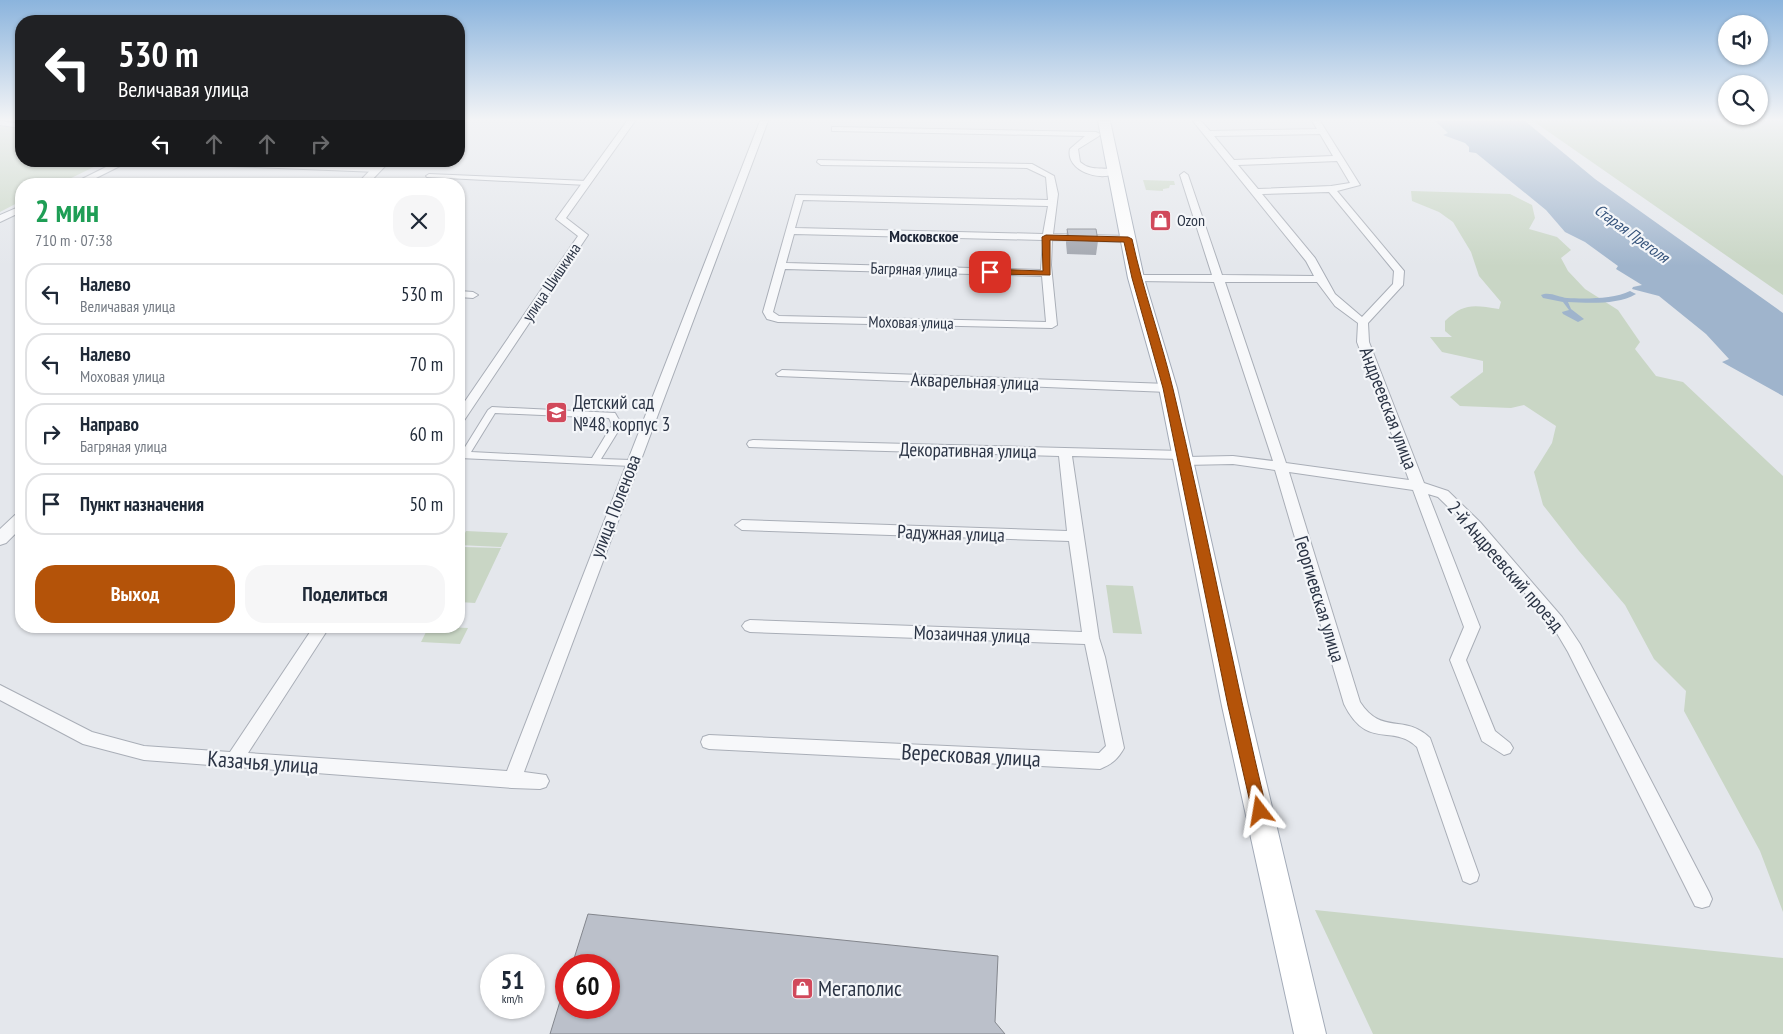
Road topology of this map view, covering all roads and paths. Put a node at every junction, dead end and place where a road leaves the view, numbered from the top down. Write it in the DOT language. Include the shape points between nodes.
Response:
graph roads {
  1 [pos="108,169"];
  2 [pos="378,169"];
  3 [pos="597,169"];
  4 [pos="746,169"];
  5 [pos="1037,169"];
  6 [pos="1088,169"];
  7 [pos="1236,169"];
  8 [pos="1346,169"];
  9 [pos="1113,172"];
  10 [pos="1184,175"];
  11 [pos="429,176"];
  12 [pos="89,178"];
  13 [pos="368,178"];
  14 [pos="587,183"];
  15 [pos="1331,189"];
  16 [pos="1254,192"];
  17 [pos="1051,203"];
  18 [pos="15,212"];
  19 [pos="0,219"];
  20 [pos="789,230"];
  21 [pos="1046,237"];
  22 [pos="1128,239"];
  23 [pos="781,266"];
  24 [pos="1047,273"];
  25 [pos="1136,278"];
  26 [pos="1219,279"];
  27 [pos="1319,279"];
  28 [pos="465,294"];
  29 [pos="473,295"];
  30 [pos="1363,322"];
  31 [pos="782,374"];
  32 [pos="1168,388"];
  33 [pos="465,410"];
  34 [pos="753,444"];
  35 [pos="465,450"];
  36 [pos="1065,452"];
  37 [pos="465,455"];
  38 [pos="1183,458"];
  39 [pos="595,461"];
  40 [pos="631,463"];
  41 [pos="1281,468"];
  42 [pos="1418,486"];
  43 [pos="15,525"];
  44 [pos="742,525"];
  45 [pos="1075,536"];
  46 [pos="0,539"];
  47 [pos="750,626"];
  48 [pos="317,633"];
  49 [pos="1091,638"];
  50 [pos="0,692"];
  51 [pos="709,742"];
  52 [pos="1504,748"];
  53 [pos="234,760"];
  54 [pos="512,780"];
  55 [pos="540,782"];
  56 [pos="1470,875"];
  57 [pos="1702,899"];
  58 [pos="1310,1034"];
  1 -- 12 [label="street"];
  2 -- 13 [label="street"];
  3 -- 14 [label="street, улица Шишкина"];
  4 -- 40 [label="street, улица Поленова"];
  5 -- 17 [label="street, Моховая улица" via="1050,176 1053,183"];
  6 -- 9 [label="street"];
  7 -- 16 [label="street, Андреевская улица"];
  8 -- 15 [label="street" via="1356,185"];
  9 -- 22 [label="main road"];
  10 -- 26 [label="street, Георгиевская улица"];
  11 -- 14 [label="street"];
  14 -- 33 [label="street, улица Шишкина" via="561,219 583,235"];
  15 -- 16 [label="street"];
  15 -- 30 [label="street" via="1399,271 1398,285"];
  16 -- 27 [label="street, Андреевская улица" via="1311,260"];
  17 -- 20 [label="street, Моховая улица" via="799,197"];
  17 -- 21 [label="street, Моховая улица"];
  18 -- 19 [label="street"];
  20 -- 21 [label="street"];
  20 -- 23 [label="street, Моховая улица"];
  21 -- 22 [label="street"];
  21 -- 24 [label="street, Моховая улица"];
  22 -- 25 [label="main road"];
  23 -- 24 [label="street, Багряная улица"];
  23 -- 24 [label="street, Моховая улица" via="768,312 778,319 1052,325"];
  25 -- 26 [label="street"];
  25 -- 32 [label="main road"];
  26 -- 27 [label="street"];
  26 -- 41 [label="street, Георгиевская улица"];
  27 -- 30 [label="street, Андреевская улица" via="1346,314"];
  28 -- 29 [label="street"];
  30 -- 42 [label="street, Андреевская улица" via="1362,342"];
  31 -- 32 [label="street, Акварельная улица"];
  32 -- 38 [label="main road"];
  34 -- 36 [label="street, Декоративная улица"];
  35 -- 39 [label="street" via="492,410 612,415 617,426"];
  36 -- 38 [label="street, Декоративная улица"];
  36 -- 45 [label="street"];
  37 -- 39 [label="street"];
  38 -- 41 [label="street, 2-й Андреевский проезд" via="1233,460"];
  38 -- 58 [label="main road" via="1235,706"];
  39 -- 40 [label="street"];
  40 -- 54 [label="street, улица Поленова"];
  41 -- 42 [label="street, 2-й Андреевский проезд"];
  41 -- 56 [label="street, Георгиевская улица" via="1352,704 1367,723 1409,731 1424,743"];
  42 -- 52 [label="street, Андреевская улица" via="1472,627 1458,660 1488,736"];
  42 -- 57 [label="street, 2-й Андреевский проезд" via="1444,494 1475,525 1557,621 1574,648"];
  43 -- 46 [label="street"];
  44 -- 45 [label="street, Радужная улица"];
  45 -- 49 [label="street"];
  47 -- 49 [label="street, Мозаичная улица"];
  48 -- 53 [label="street"];
  49 -- 51 [label="street, Вересковая улица" via="1115,748 1100,761"];
  50 -- 53 [label="street, Казачья улица" via="63,727 108,745 144,753"];
  53 -- 54 [label="street, Казачья улица"];
  54 -- 55 [label="street, Казачья улица"];
}
